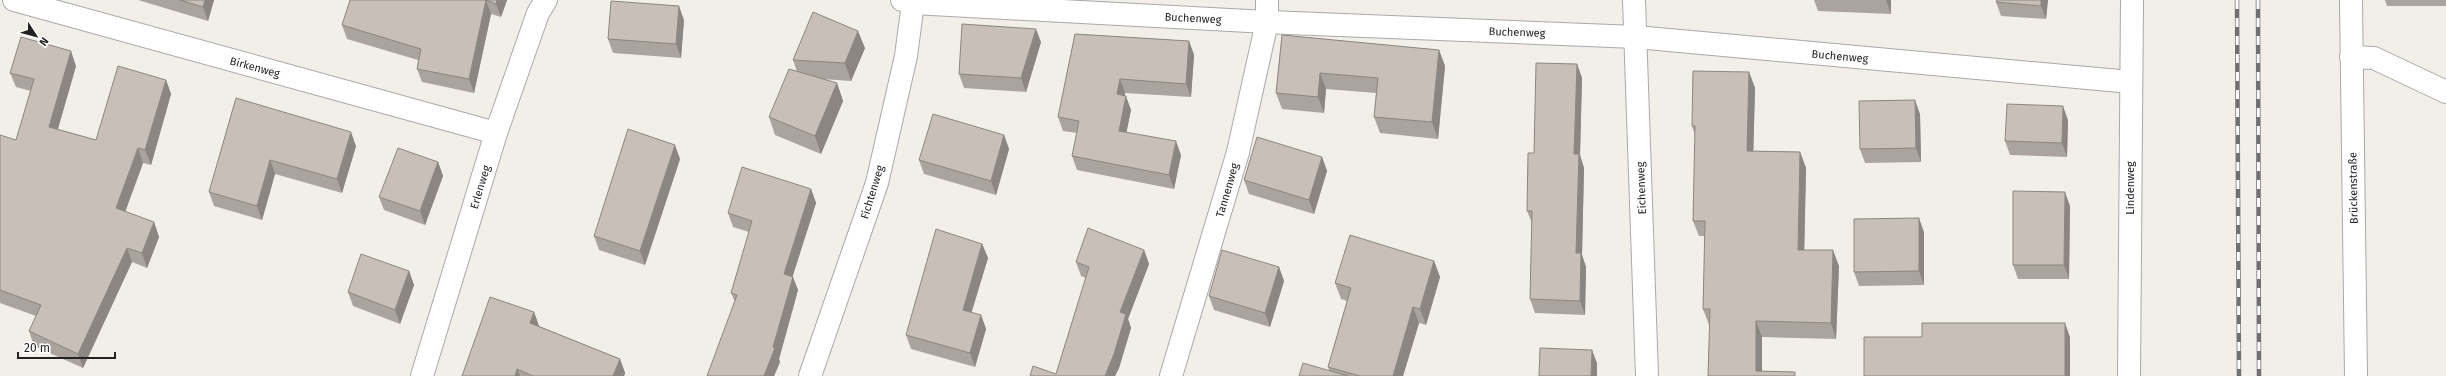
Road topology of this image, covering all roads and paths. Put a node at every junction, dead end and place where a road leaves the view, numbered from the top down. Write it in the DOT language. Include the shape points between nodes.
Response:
graph roads {
  1 [pos="14,0"];
  2 [pos="546,0"];
  3 [pos="1267,0"];
  4 [pos="1634,0"];
  5 [pos="2132,0"];
  6 [pos="2352,0"];
  7 [pos="907,1"];
  8 [pos="1267,22"];
  9 [pos="1636,37"];
  10 [pos="2351,57"];
  11 [pos="2131,82"];
  12 [pos="2446,92"];
  13 [pos="496,133"];
  14 [pos="422,376"];
  15 [pos="810,376"];
  16 [pos="1171,376"];
  17 [pos="1647,376"];
  18 [pos="2129,376"];
  19 [pos="2356,376"];
  1 -- 13 [label="street, Birkenweg"];
  2 -- 13 [label="street, Erlenweg" via="538,12"];
  3 -- 8 [label="street, Tannenweg"];
  4 -- 9 [label="street, Eichenweg"];
  5 -- 11 [label="street, Lindenweg"];
  6 -- 10 [label="street, Brückenstraße"];
  7 -- 8 [label="street, Buchenweg"];
  7 -- 15 [label="street, Fichtenweg" via="906,56 877,182"];
  8 -- 9 [label="street, Buchenweg"];
  8 -- 16 [label="street, Tannenweg" via="1238,152"];
  9 -- 11 [label="street, Buchenweg"];
  9 -- 17 [label="street, Eichenweg"];
  10 -- 12 [label="street" via="2374,58"];
  10 -- 19 [label="street, Brückenstraße"];
  11 -- 18 [label="street, Lindenweg"];
  13 -- 14 [label="street, Erlenweg"];
}
